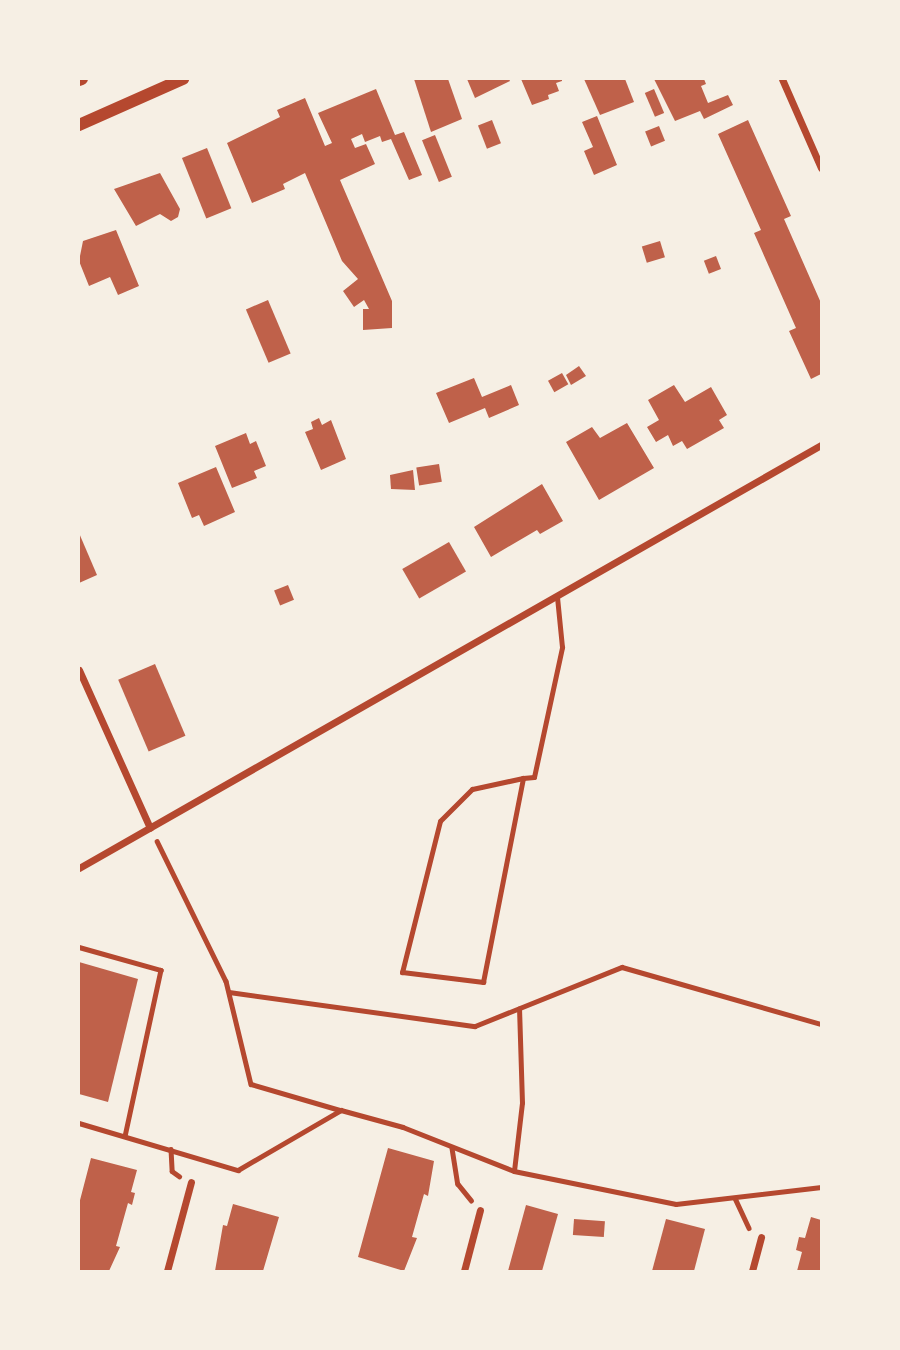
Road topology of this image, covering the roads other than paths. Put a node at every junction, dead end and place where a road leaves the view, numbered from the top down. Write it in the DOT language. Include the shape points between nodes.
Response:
graph roads {
  1 [pos="183,79"];
  2 [pos="782,79"];
  3 [pos="79,125"];
  4 [pos="821,168"];
  5 [pos="821,444"];
  6 [pos="557,597"];
  7 [pos="79,670"];
  8 [pos="523,778"];
  9 [pos="150,828"];
  10 [pos="79,868"];
  11 [pos="191,1182"];
  12 [pos="480,1210"];
  13 [pos="761,1237"];
  14 [pos="167,1271"];
  15 [pos="464,1271"];
  16 [pos="752,1271"];
  1 -- 3 [label="street"];
  2 -- 4 [label="street"];
  5 -- 6 [label="street"];
  6 -- 8 [label="lane" via="562,647 534,778"];
  6 -- 9 [label="street"];
  7 -- 9 [label="street" via="122,776"];
  8 -- 8 [label="lane" via="483,982 402,972 440,821 472,789"];
  9 -- 10 [label="street"];
  11 -- 14 [label="street"];
  12 -- 15 [label="street"];
  13 -- 16 [label="street"];
}
